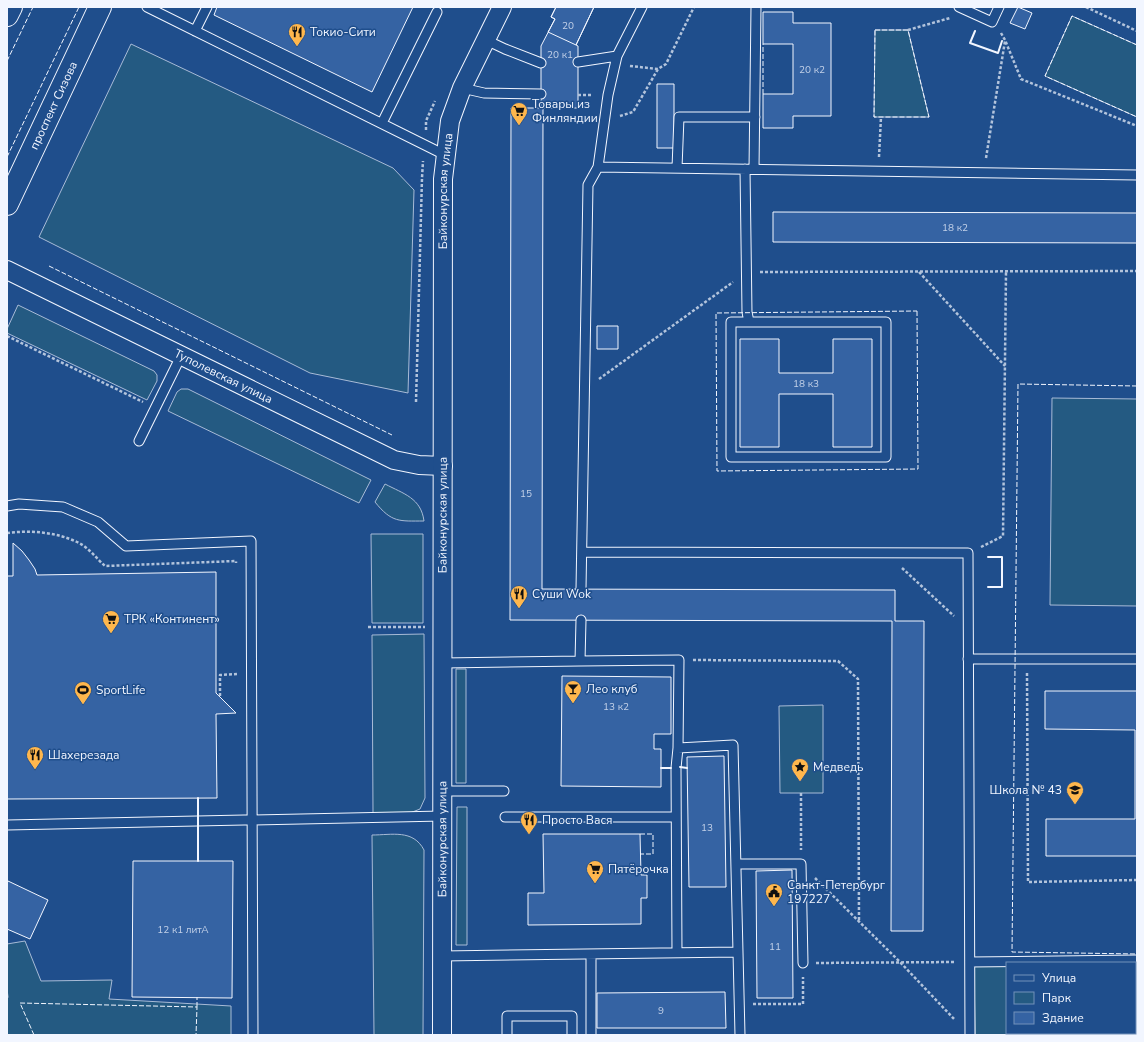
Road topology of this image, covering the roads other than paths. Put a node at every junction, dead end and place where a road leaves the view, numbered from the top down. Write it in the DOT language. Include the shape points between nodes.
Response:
graph roads {
  1 [pos="11,7"];
  2 [pos="100,7"];
  3 [pos="147,7"];
  4 [pos="207,7"];
  5 [pos="502,7"];
  6 [pos="642,7"];
  7 [pos="756,7"];
  8 [pos="959,7"];
  9 [pos="999,7"];
  10 [pos="437,12"];
  11 [pos="7,15"];
  12 [pos="195,31"];
  13 [pos="486,40"];
  14 [pos="616,60"];
  15 [pos="578,62"];
  16 [pos="541,63"];
  17 [pos="462,88"];
  18 [pos="541,94"];
  19 [pos="755,117"];
  20 [pos="382,123"];
  21 [pos="445,155"];
  22 [pos="598,167"];
  23 [pos="677,168"];
  24 [pos="750,169"];
  25 [pos="1137,175"];
  26 [pos="7,204"];
  27 [pos="7,270"];
  28 [pos="749,322"];
  29 [pos="181,356"];
  30 [pos="139,441"];
  31 [pos="444,466"];
  32 [pos="7,506"];
  33 [pos="582,552"];
  34 [pos="581,589"];
  35 [pos="581,620"];
  36 [pos="968,659"];
  37 [pos="1137,659"];
  38 [pos="580,662"];
  39 [pos="443,663"];
  40 [pos="678,748"];
  41 [pos="443,791"];
  42 [pos="504,791"];
  43 [pos="443,816"];
  44 [pos="505,817"];
  45 [pos="676,817"];
  46 [pos="253,820"];
  47 [pos="7,825"];
  48 [pos="736,864"];
  49 [pos="738,952"];
  50 [pos="677,953"];
  51 [pos="591,954"];
  52 [pos="442,956"];
  53 [pos="1137,960"];
  54 [pos="970,962"];
  55 [pos="803,963"];
  56 [pos="253,1035"];
  57 [pos="442,1035"];
  58 [pos="507,1035"];
  59 [pos="572,1035"];
  60 [pos="591,1035"];
  61 [pos="740,1035"];
  62 [pos="970,1035"];
  1 -- 11 [label="street"];
  2 -- 26 [label="street, проспект Сизова"];
  3 -- 12 [label="lane"];
  4 -- 12 [label="lane"];
  5 -- 13 [label="street, Байконурская улица"];
  6 -- 14 [label="lane"];
  7 -- 19 [label="lane"];
  8 -- 9 [label="lane" via="992,22"];
  10 -- 20 [label="lane"];
  12 -- 20 [label="lane"];
  13 -- 16 [label="lane"];
  13 -- 17 [label="street, Байконурская улица"];
  14 -- 15 [label="lane"];
  14 -- 22 [label="lane" via="608,95"];
  17 -- 18 [label="lane" via="484,93"];
  17 -- 21 [label="street, Байконурская улица" via="450,121"];
  19 -- 23 [label="lane" via="679,117"];
  19 -- 24 [label="lane"];
  20 -- 21 [label="lane"];
  21 -- 31 [label="street, Байконурская улица"];
  22 -- 23 [label="lane"];
  22 -- 33 [label="lane" via="588,185"];
  23 -- 24 [label="lane"];
  24 -- 25 [label="lane"];
  24 -- 28 [label="lane" via="746,272"];
  27 -- 29 [label="street, Туполевская улица"];
  28 -- 28 [label="lane" via="886,322 886,457 731,457 730,322"];
  29 -- 30 [label="lane"];
  29 -- 31 [label="street, Туполевская улица" via="394,460 419,466"];
  31 -- 39 [label="street, Байконурская улица"];
  32 -- 46 [label="lane" via="19,504 63,507 98,522 126,546 251,541"];
  33 -- 34 [label="lane"];
  33 -- 36 [label="lane" via="968,553"];
  35 -- 38 [label="lane"];
  36 -- 37 [label="lane"];
  36 -- 54 [label="lane"];
  38 -- 39 [label="lane"];
  38 -- 40 [label="lane" via="679,660"];
  39 -- 41 [label="street, Байконурская улица"];
  40 -- 45 [label="lane"];
  40 -- 48 [label="lane" via="734,745"];
  41 -- 42 [label="lane"];
  41 -- 43 [label="street, Байконурская улица"];
  43 -- 46 [label="lane"];
  43 -- 52 [label="street, Байконурская улица"];
  44 -- 45 [label="lane"];
  45 -- 50 [label="lane"];
  46 -- 47 [label="lane"];
  46 -- 56 [label="lane"];
  48 -- 49 [label="lane"];
  48 -- 55 [label="lane" via="802,864"];
  49 -- 50 [label="lane"];
  49 -- 61 [label="lane"];
  50 -- 51 [label="lane"];
  51 -- 52 [label="lane"];
  51 -- 60 [label="lane"];
  52 -- 57 [label="street, Байконурская улица"];
  53 -- 54 [label="lane"];
  54 -- 62 [label="lane"];
  58 -- 59 [label="lane" via="507,1016 572,1016"];
}
